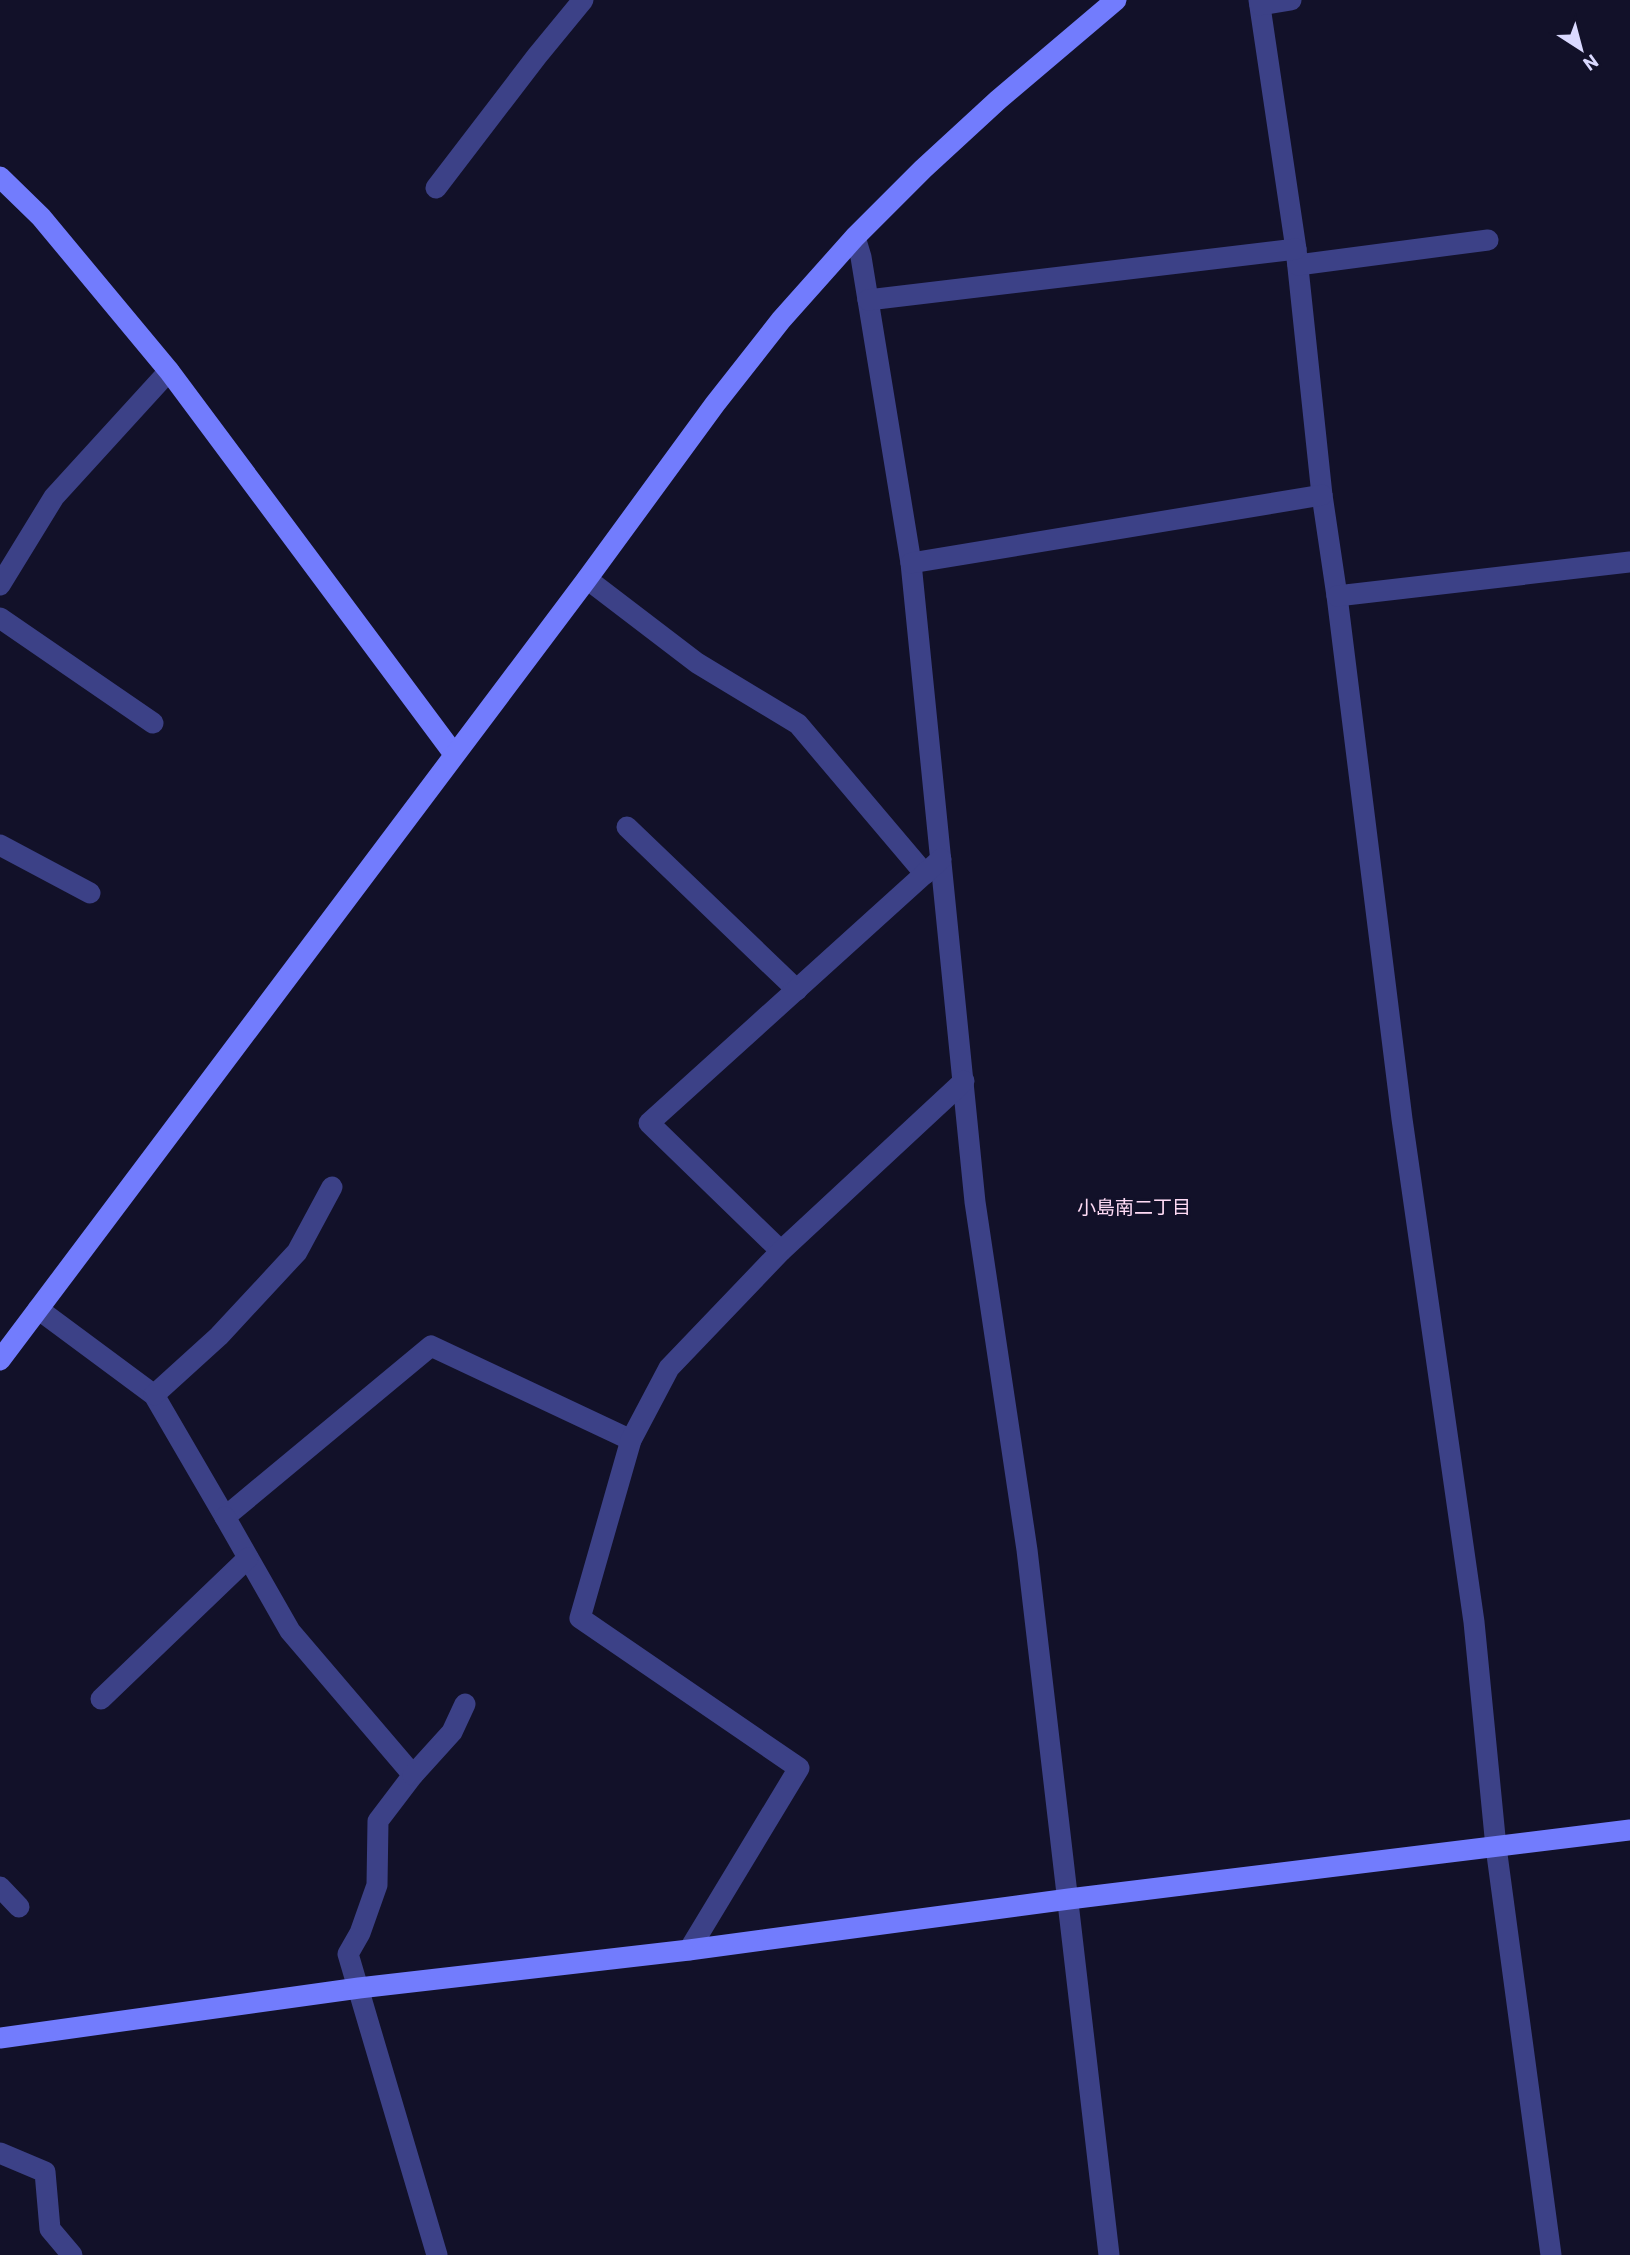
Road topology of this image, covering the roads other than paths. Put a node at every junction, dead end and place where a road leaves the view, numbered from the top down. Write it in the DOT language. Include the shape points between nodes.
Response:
graph roads {
  1 [pos="583,0"];
  2 [pos="1116,0"];
  3 [pos="1291,0"];
  4 [pos="1259,2"];
  5 [pos="0,177"];
  6 [pos="436,188"];
  7 [pos="855,237"];
  8 [pos="1488,240"];
  9 [pos="1297,257"];
  10 [pos="868,300"];
  11 [pos="169,372"];
  12 [pos="1322,495"];
  13 [pos="1630,562"];
  14 [pos="911,563"];
  15 [pos="587,579"];
  16 [pos="0,585"];
  17 [pos="1337,597"];
  18 [pos="0,618"];
  19 [pos="153,723"];
  20 [pos="454,754"];
  21 [pos="627,827"];
  22 [pos="0,845"];
  23 [pos="941,859"];
  24 [pos="925,874"];
  25 [pos="90,892"];
  26 [pos="797,990"];
  27 [pos="964,1081"];
  28 [pos="332,1187"];
  29 [pos="781,1251"];
  30 [pos="38,1310"];
  31 [pos="0,1360"];
  32 [pos="154,1395"];
  33 [pos="631,1440"];
  34 [pos="225,1517"];
  35 [pos="248,1558"];
  36 [pos="101,1699"];
  37 [pos="465,1704"];
  38 [pos="413,1774"];
  39 [pos="1630,1830"];
  40 [pos="1496,1847"];
  41 [pos="0,1887"];
  42 [pos="1069,1899"];
  43 [pos="19,1907"];
  44 [pos="689,1950"];
  45 [pos="359,1988"];
  46 [pos="0,2038"];
  47 [pos="0,2153"];
  48 [pos="72,2255"];
  49 [pos="437,2255"];
  50 [pos="1109,2255"];
  51 [pos="1551,2255"];
  1 -- 6 [label="street"];
  2 -- 7 [label="street" via="998,100"];
  3 -- 4 [label="street"];
  4 -- 9 [label="street"];
  5 -- 11 [label="street" via="41,217"];
  7 -- 10 [label="street"];
  7 -- 15 [label="street" via="723,393"];
  8 -- 9 [label="street"];
  9 -- 10 [label="street"];
  9 -- 12 [label="street"];
  10 -- 14 [label="street"];
  11 -- 16 [label="street" via="54,497"];
  11 -- 20 [label="street"];
  12 -- 14 [label="street"];
  12 -- 17 [label="street"];
  13 -- 17 [label="street"];
  14 -- 23 [label="street"];
  15 -- 20 [label="street"];
  15 -- 24 [label="street" via="697,663 798,724"];
  17 -- 40 [label="street" via="1402,1119 1474,1622"];
  18 -- 19 [label="street"];
  20 -- 30 [label="street"];
  21 -- 26 [label="street"];
  22 -- 25 [label="street"];
  23 -- 24 [label="street"];
  23 -- 27 [label="street"];
  24 -- 26 [label="street"];
  26 -- 29 [label="street" via="649,1124"];
  27 -- 29 [label="street"];
  27 -- 42 [label="street" via="975,1202 1027,1550"];
  28 -- 32 [label="street" via="297,1252 219,1336"];
  29 -- 33 [label="street" via="669,1368"];
  30 -- 31 [label="street"];
  30 -- 32 [label="street"];
  32 -- 34 [label="street"];
  33 -- 34 [label="street" via="431,1346"];
  33 -- 44 [label="street" via="580,1618 799,1768"];
  34 -- 35 [label="street"];
  35 -- 36 [label="street"];
  35 -- 38 [label="street" via="290,1631"];
  37 -- 38 [label="street" via="452,1732"];
  38 -- 45 [label="street" via="379,1821 377,1885 348,1954"];
  39 -- 40 [label="street"];
  40 -- 42 [label="street"];
  40 -- 51 [label="street"];
  41 -- 43 [label="street"];
  42 -- 44 [label="street"];
  42 -- 50 [label="street"];
  44 -- 45 [label="street"];
  45 -- 46 [label="street"];
  45 -- 49 [label="street"];
  47 -- 48 [label="street" via="46,2172 50,2228"];
}
